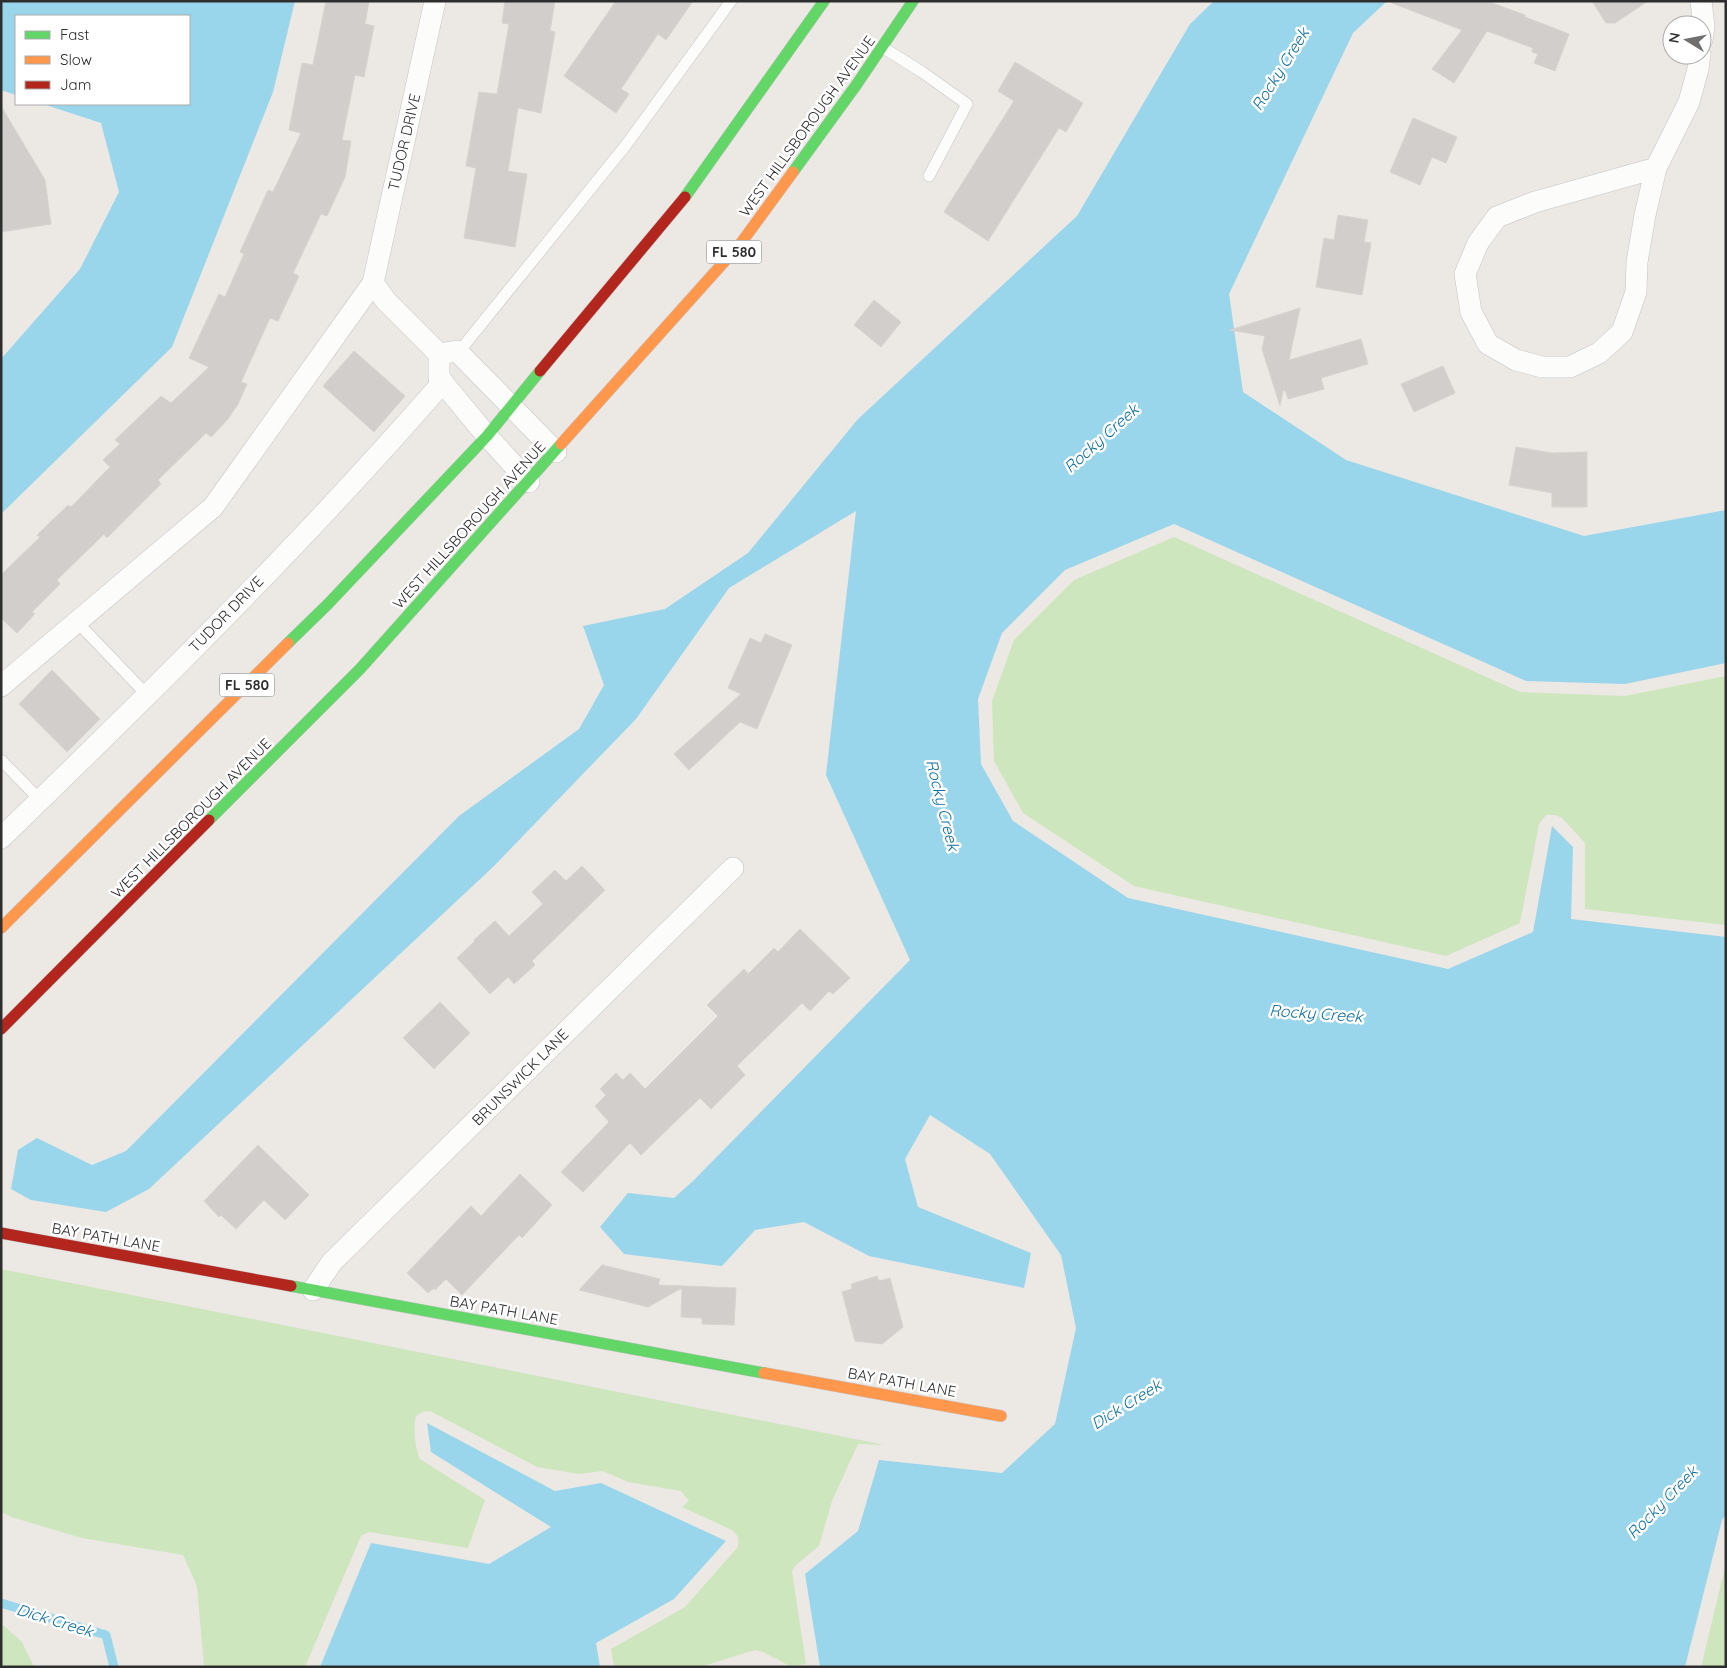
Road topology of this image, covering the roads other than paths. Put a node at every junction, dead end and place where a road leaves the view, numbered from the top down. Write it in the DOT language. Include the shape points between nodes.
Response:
graph roads {
  1 [pos="435,1"];
  2 [pos="731,1"];
  3 [pos="824,1"];
  4 [pos="913,1"];
  5 [pos="1701,1"];
  6 [pos="1703,15"];
  7 [pos="882,47"];
  8 [pos="1699,65"];
  9 [pos="1656,168"];
  10 [pos="929,176"];
  11 [pos="373,283"];
  12 [pos="449,353"];
  13 [pos="443,382"];
  14 [pos="512,406"];
  15 [pos="487,436"];
  16 [pos="556,452"];
  17 [pos="529,482"];
  18 [pos="77,622"];
  19 [pos="1,686"];
  20 [pos="148,696"];
  21 [pos="1,760"];
  22 [pos="40,800"];
  23 [pos="1,838"];
  24 [pos="733,868"];
  25 [pos="1,928"];
  26 [pos="1,1029"];
  27 [pos="1,1234"];
  28 [pos="313,1290"];
  29 [pos="1001,1416"];
  1 -- 11 [label="street, TUDOR DRIVE"];
  2 -- 12 [label="lane" via="626,145"];
  3 -- 14 [label="main road, FL 580" via="684,198"];
  4 -- 7 [label="main road, WEST HILLSBOROUGH AVENUE / FL 580"];
  5 -- 6 [label="street"];
  7 -- 10 [label="lane" via="967,104"];
  7 -- 16 [label="main road, WEST HILLSBOROUGH AVENUE / FL 580" via="741,243"];
  8 -- 9 [label="street" via="1689,102"];
  9 -- 9 [label="street" via="1536,202 1498,217 1478,244 1465,274 1471,312 1488,344 1516,360 1542,367 1570,367 1599,353 1622,332 1636,292 1637,262"];
  11 -- 12 [label="street" via="386,301"];
  11 -- 18 [label="street, TUDOR DRIVE" via="214,508"];
  12 -- 13 [label="street" via="439,378"];
  12 -- 14 [label="street"];
  13 -- 15 [label="street"];
  13 -- 20 [label="street, TUDOR DRIVE" via="376,459"];
  14 -- 15 [label="main road, FL 580"];
  14 -- 16 [label="street"];
  15 -- 17 [label="street"];
  15 -- 25 [label="main road, FL 580" via="328,604"];
  16 -- 17 [label="main road, WEST HILLSBOROUGH AVENUE / FL 580"];
  17 -- 26 [label="main road, WEST HILLSBOROUGH AVENUE / FL 580" via="360,670"];
  18 -- 19 [label="street, TUDOR DRIVE"];
  18 -- 20 [label="lane"];
  20 -- 22 [label="street, TUDOR DRIVE"];
  21 -- 22 [label="lane"];
  22 -- 23 [label="street, TUDOR DRIVE"];
  24 -- 28 [label="street, BRUNSWICK LANE" via="332,1262"];
  27 -- 28 [label="main road, BAY PATH LANE"];
  28 -- 29 [label="main road, BAY PATH LANE"];
}
